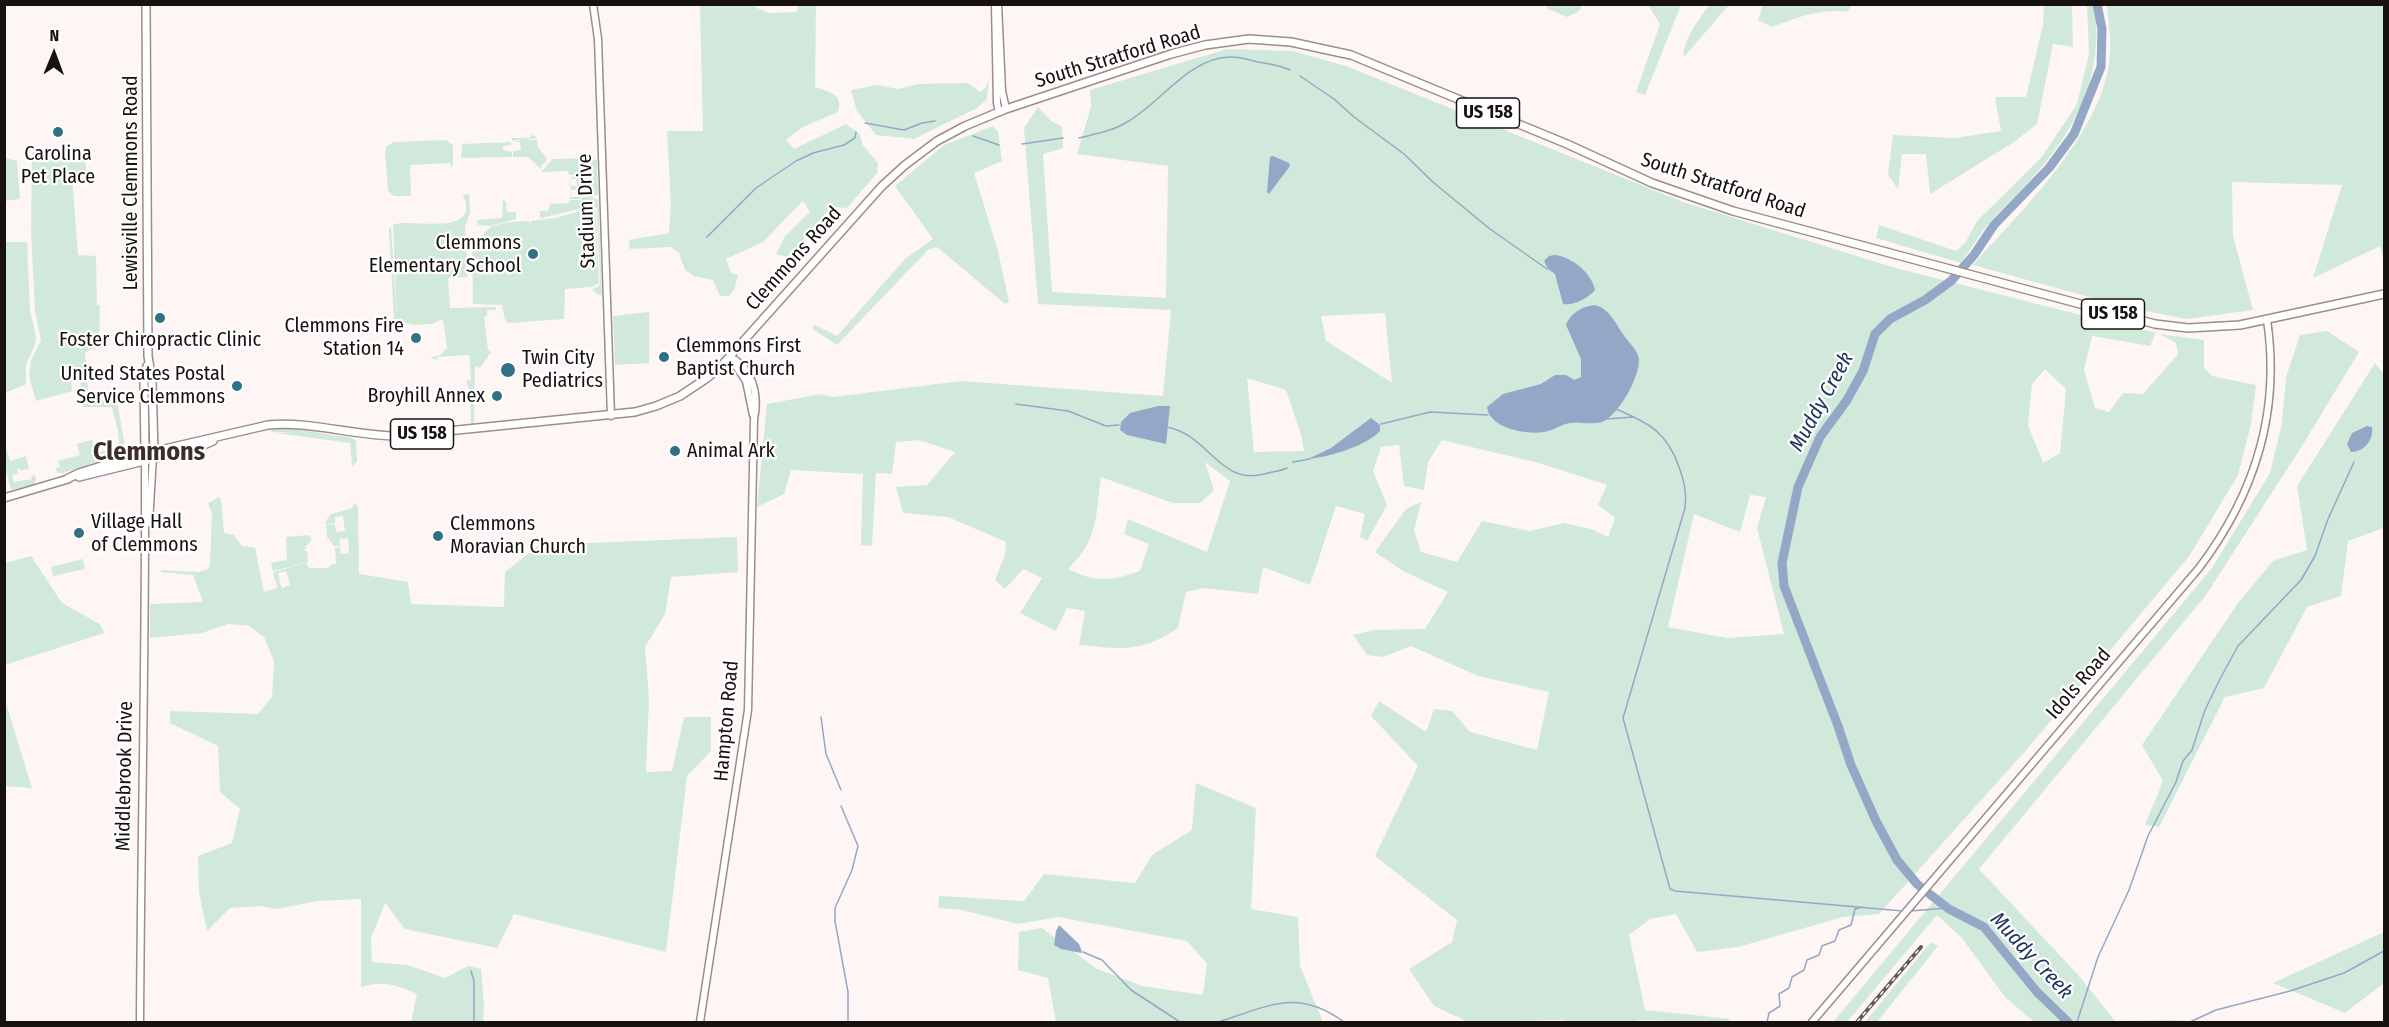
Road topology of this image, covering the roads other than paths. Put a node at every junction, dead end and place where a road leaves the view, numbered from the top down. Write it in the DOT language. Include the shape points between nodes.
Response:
graph roads {
  1 [pos="146,4"];
  2 [pos="593,4"];
  3 [pos="997,4"];
  4 [pos="1002,111"];
  5 [pos="2385,294"];
  6 [pos="2267,320"];
  7 [pos="730,357"];
  8 [pos="611,416"];
  9 [pos="149,456"];
  10 [pos="4,498"];
  11 [pos="140,1023"];
  12 [pos="700,1023"];
  13 [pos="1812,1023"];
  1 -- 9 [label="main road, Lewisville Clemmons Road" via="148,361 152,381"];
  2 -- 8 [label="main road, Stadium Drive" via="598,39"];
  3 -- 4 [label="main road"];
  4 -- 6 [label="main road, South Stratford Road / US 158" via="1205,45 1249,39 1309,45 1351,55 1652,183 1733,211 2124,317 2173,327 2211,328"];
  4 -- 7 [label="main road, Clemmons Road / US 158" via="944,137 901,168"];
  5 -- 6 [label="main road, South Stratford Road / US 158"];
  6 -- 13 [label="main road, Idols Road" via="2271,366 2264,432 2256,466 2231,522 2199,567"];
  7 -- 8 [label="main road, Clemmons Road / US 158" via="680,396"];
  7 -- 12 [label="main road, Hampton Road" via="740,362 751,380 757,405 748,710"];
  8 -- 9 [label="main road, Clemmons Road / US 158" via="398,436 275,425"];
  9 -- 10 [label="main road, Clemmons Road / US 158"];
  9 -- 11 [label="main road, Middlebrook Drive"];
}
